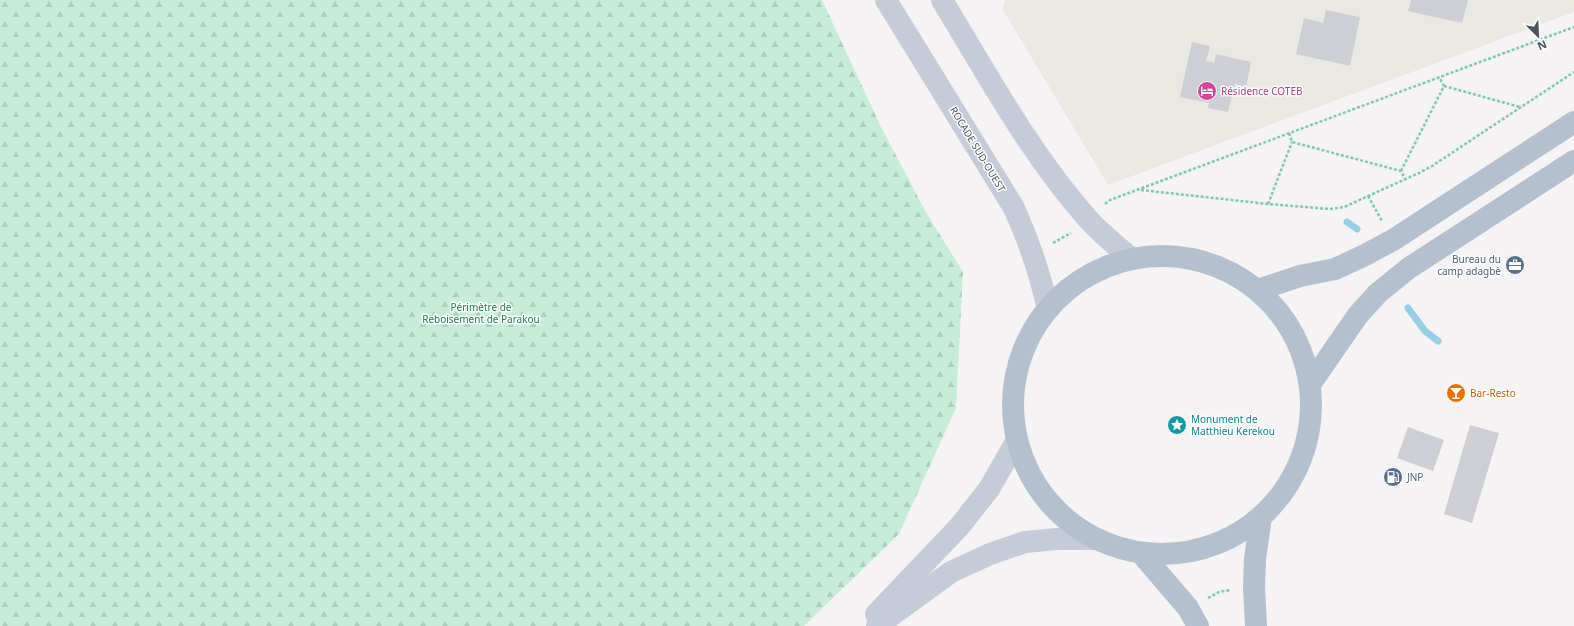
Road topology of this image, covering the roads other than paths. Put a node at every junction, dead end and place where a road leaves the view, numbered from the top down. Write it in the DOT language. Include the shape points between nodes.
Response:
graph roads {
  1 [pos="886,0"];
  2 [pos="942,0"];
  3 [pos="1574,122"];
  4 [pos="1574,161"];
  5 [pos="1132,259"];
  6 [pos="1258,290"];
  7 [pos="1048,309"];
  8 [pos="1310,383"];
  9 [pos="1017,440"];
  10 [pos="1261,517"];
  11 [pos="1096,539"];
  12 [pos="1141,553"];
  13 [pos="1193,617"];
  14 [pos="866,626"];
  15 [pos="877,626"];
  16 [pos="1256,626"];
  1 -- 7 [label="main road, ROCADE SUD-OUEST" via="1014,208 1040,278"];
  2 -- 5 [label="main road" via="1027,139 1058,182 1088,219"];
  3 -- 6 [label="main road" via="1393,240 1365,255 1335,269 1300,276"];
  4 -- 8 [label="main road" via="1410,268 1378,293 1358,315"];
  5 -- 6 [label="main road" via="1172,256 1212,264 1236,275"];
  5 -- 7 [label="main road" via="1095,272 1062,295"];
  6 -- 8 [label="main road" via="1272,302 1293,332 1301,348"];
  7 -- 9 [label="main road" via="1036,325 1019,361 1013,401"];
  8 -- 10 [label="main road" via="1311,420 1303,456 1286,489"];
  9 -- 11 [label="main road" via="1027,471 1045,498 1068,521"];
  9 -- 14 [label="main road" via="989,489 959,528"];
  10 -- 12 [label="main road" via="1244,530 1205,548 1170,554"];
  10 -- 16 [label="main road" via="1255,559"];
  11 -- 12 [label="main road"];
  11 -- 15 [label="main road" via="1024,542 990,554 951,572"];
  12 -- 13 [label="main road"];
}
